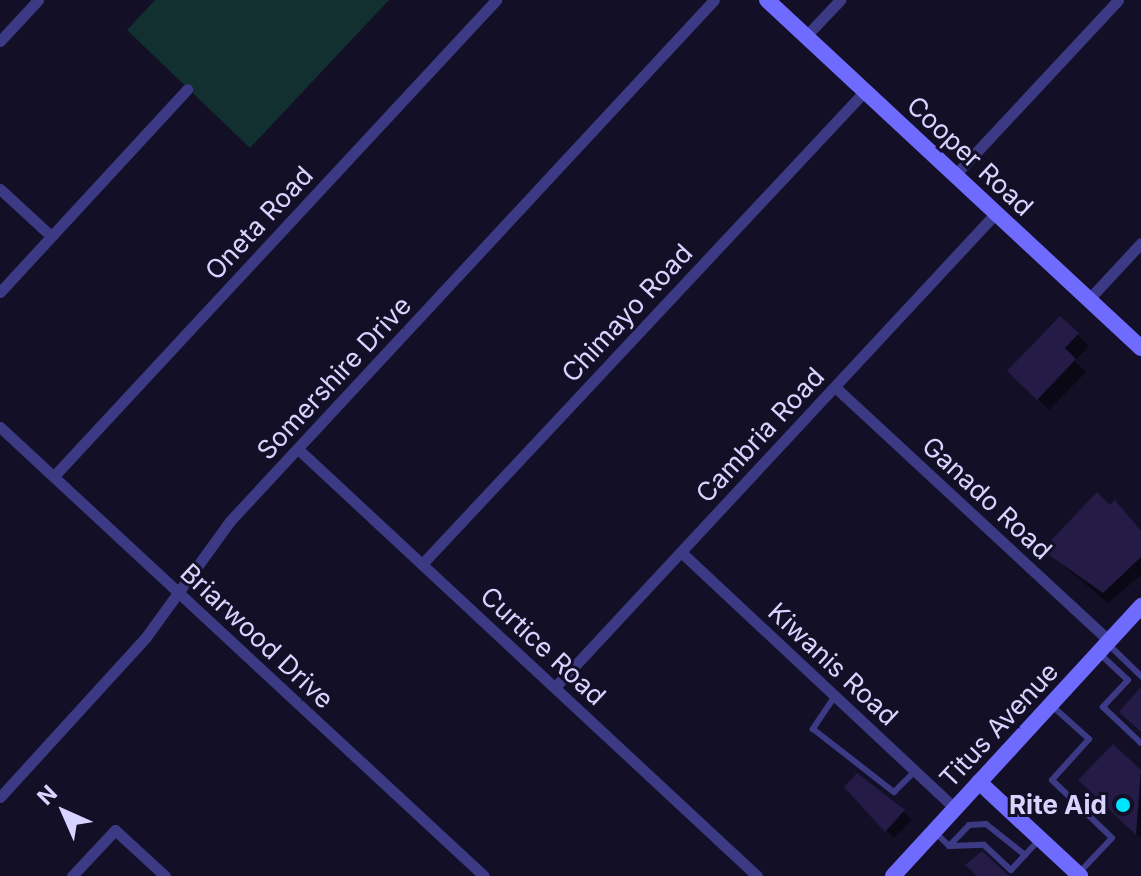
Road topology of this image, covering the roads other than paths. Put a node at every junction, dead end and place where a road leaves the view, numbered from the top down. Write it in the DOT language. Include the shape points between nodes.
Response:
graph roads {
  1 [pos="38,0"];
  2 [pos="496,0"];
  3 [pos="714,0"];
  4 [pos="767,0"];
  5 [pos="840,0"];
  6 [pos="1118,0"];
  7 [pos="806,36"];
  8 [pos="0,41"];
  9 [pos="187,89"];
  10 [pos="865,91"];
  11 [pos="955,175"];
  12 [pos="0,189"];
  13 [pos="996,213"];
  14 [pos="51,236"];
  15 [pos="1141,243"];
  16 [pos="0,292"];
  17 [pos="1089,299"];
  18 [pos="1141,348"];
  19 [pos="835,387"];
  20 [pos="0,427"];
  21 [pos="298,449"];
  22 [pos="54,476"];
  23 [pos="681,552"];
  24 [pos="422,564"];
  25 [pos="177,592"];
  26 [pos="1140,609"];
  27 [pos="1104,646"];
  28 [pos="1141,676"];
  29 [pos="555,687"];
  30 [pos="835,696"];
  31 [pos="1050,705"];
  32 [pos="1141,743"];
  33 [pos="915,771"];
  34 [pos="979,782"];
  35 [pos="0,797"];
  36 [pos="955,808"];
  37 [pos="934,831"];
  38 [pos="998,831"];
  39 [pos="1040,839"];
  40 [pos="984,845"];
  41 [pos="949,846"];
  42 [pos="1025,855"];
  43 [pos="1079,875"];
  44 [pos="72,876"];
  45 [pos="165,876"];
  46 [pos="484,876"];
  47 [pos="757,876"];
  48 [pos="893,876"];
  1 -- 8 [label="street"];
  2 -- 22 [label="street, Oneta Road"];
  3 -- 21 [label="street, Somershire Drive"];
  4 -- 7 [label="street, Cooper Road"];
  5 -- 7 [label="street"];
  6 -- 11 [label="street"];
  7 -- 10 [label="street, Cooper Road"];
  9 -- 14 [label="street"];
  10 -- 11 [label="street, Cooper Road"];
  10 -- 24 [label="street, Chimayo Road"];
  11 -- 13 [label="street, Cooper Road"];
  12 -- 14 [label="street"];
  13 -- 17 [label="street, Cooper Road"];
  13 -- 19 [label="street, Cambria Road"];
  14 -- 16 [label="street"];
  15 -- 17 [label="street"];
  17 -- 18 [label="street, Cooper Road"];
  19 -- 23 [label="street, Cambria Road"];
  19 -- 27 [label="street, Ganado Road"];
  20 -- 22 [label="street, Briarwood Drive"];
  21 -- 24 [label="street, Curtice Road"];
  21 -- 25 [label="street, Somershire Drive"];
  22 -- 25 [label="street, Briarwood Drive"];
  23 -- 29 [label="street, Cambria Road"];
  23 -- 30 [label="street, Kiwanis Road"];
  24 -- 29 [label="street, Curtice Road"];
  25 -- 35 [label="street, Somershire Drive" via="146,637"];
  25 -- 46 [label="street, Briarwood Drive"];
  26 -- 27 [label="street, Titus Avenue"];
  27 -- 28 [label="lane"];
  27 -- 31 [label="street, Titus Avenue"];
  27 -- 32 [label="lane" via="1128,680 1103,707"];
  29 -- 47 [label="street, Curtice Road"];
  30 -- 33 [label="street, Kiwanis Road"];
  30 -- 33 [label="lane" via="813,729 894,792"];
  31 -- 34 [label="street, Titus Avenue"];
  31 -- 43 [label="lane" via="1089,739 1052,780 1112,838"];
  33 -- 36 [label="street, Kiwanis Road"];
  34 -- 36 [label="street, Titus Avenue"];
  34 -- 39 [label="street"];
  36 -- 37 [label="street, Titus Avenue"];
  37 -- 41 [label="lane"];
  37 -- 48 [label="street, Titus Avenue"];
  38 -- 40 [label="lane"];
  38 -- 41 [label="lane" via="969,825"];
  38 -- 42 [label="lane"];
  39 -- 42 [label="lane"];
  39 -- 43 [label="street"];
  40 -- 41 [label="lane"];
  40 -- 42 [label="lane" via="1011,870"];
  44 -- 45 [label="street" via="115,830"];
}
